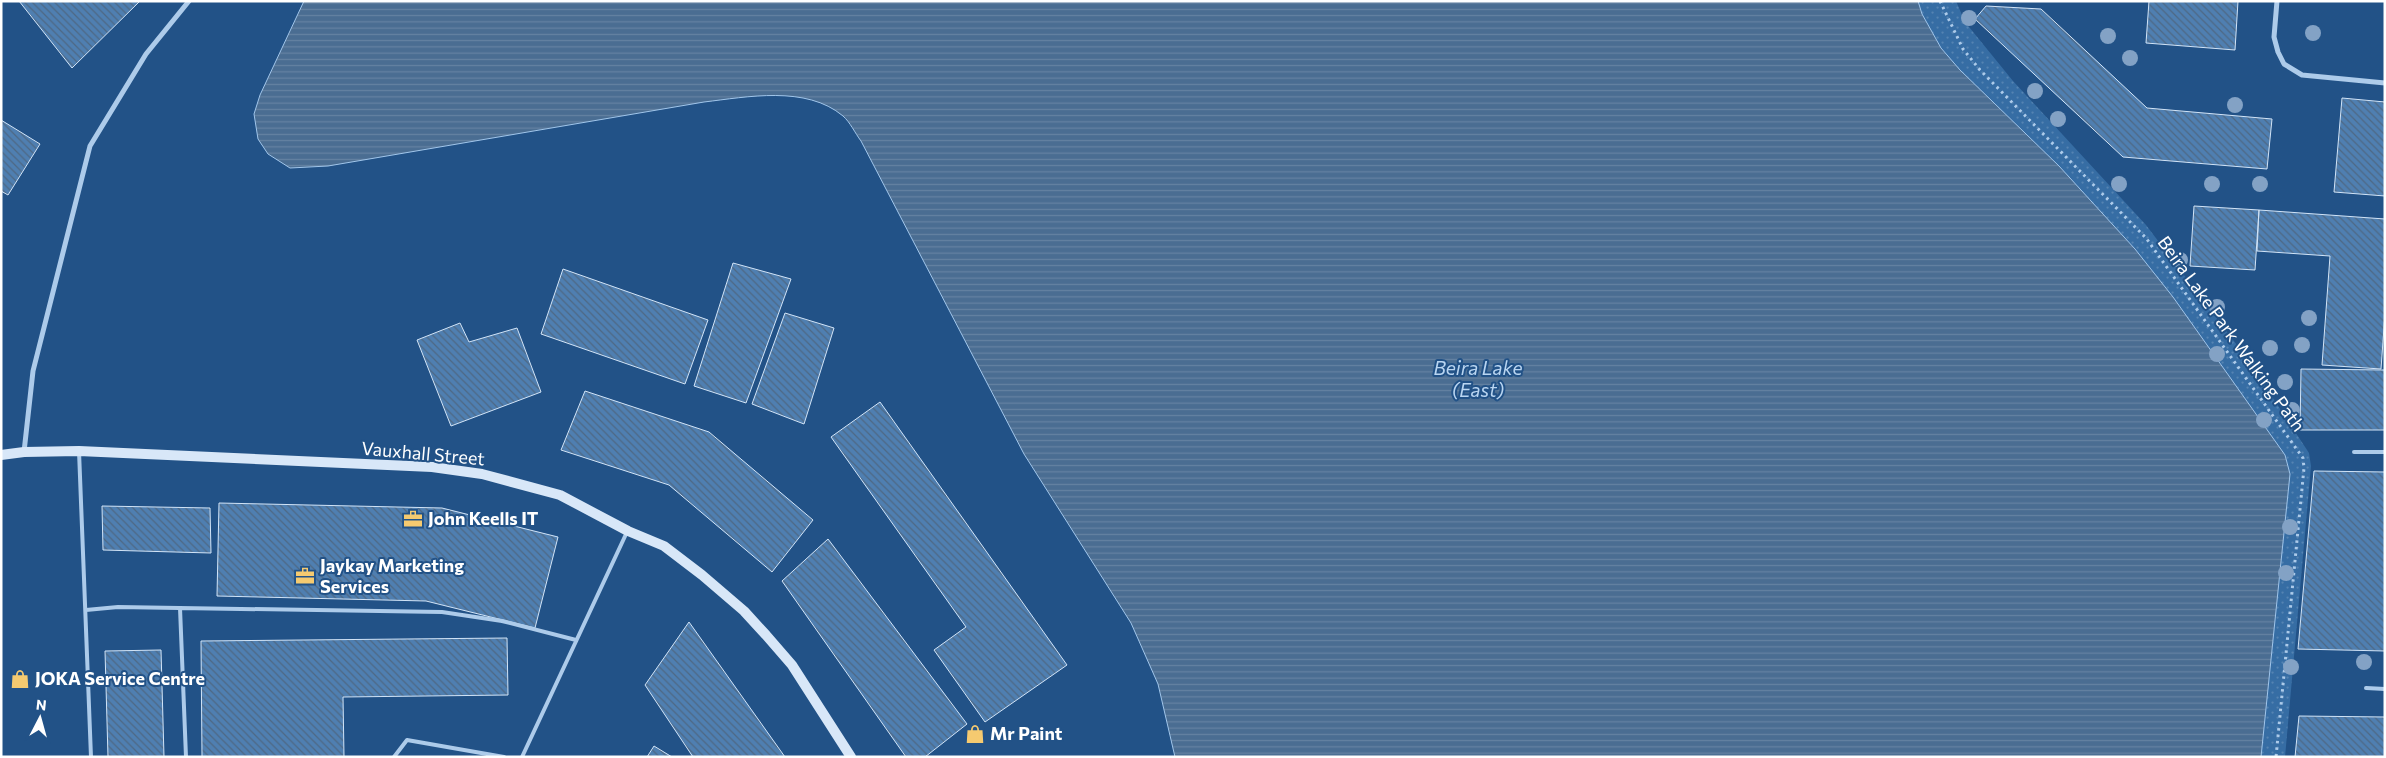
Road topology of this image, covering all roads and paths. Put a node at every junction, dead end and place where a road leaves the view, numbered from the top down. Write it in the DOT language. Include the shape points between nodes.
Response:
graph roads {
  1 [pos="189,1"];
  2 [pos="1940,1"];
  3 [pos="2277,1"];
  4 [pos="2385,83"];
  5 [pos="79,451"];
  6 [pos="24,452"];
  7 [pos="2354,452"];
  8 [pos="2385,452"];
  9 [pos="1,455"];
  10 [pos="628,531"];
  11 [pos="180,608"];
  12 [pos="86,610"];
  13 [pos="576,640"];
  14 [pos="2366,688"];
  15 [pos="2385,689"];
  16 [pos="91,757"];
  17 [pos="186,757"];
  18 [pos="394,757"];
  19 [pos="504,757"];
  20 [pos="522,757"];
  21 [pos="851,757"];
  22 [pos="2276,757"];
  1 -- 6 [label="street" via="146,54 90,146 32,372"];
  2 -- 22 [label="path, Beira Lake Park Walking Path" via="1963,49 1980,70 2146,238 2303,458"];
  3 -- 4 [label="street" via="2274,37 2284,64 2302,75"];
  5 -- 6 [label="street, Vauxhall Street"];
  5 -- 10 [label="street, Vauxhall Street" via="432,467 482,474 560,494"];
  5 -- 12 [label="lane"];
  6 -- 9 [label="street, Vauxhall Street"];
  7 -- 8 [label="lane"];
  10 -- 13 [label="lane"];
  10 -- 21 [label="street, Vauxhall Street" via="664,546 744,611 792,665"];
  11 -- 12 [label="lane"];
  11 -- 13 [label="lane" via="442,612 502,621"];
  11 -- 17 [label="lane"];
  12 -- 16 [label="lane"];
  13 -- 20 [label="lane"];
  14 -- 15 [label="lane"];
  18 -- 19 [label="lane" via="407,740"];
}
